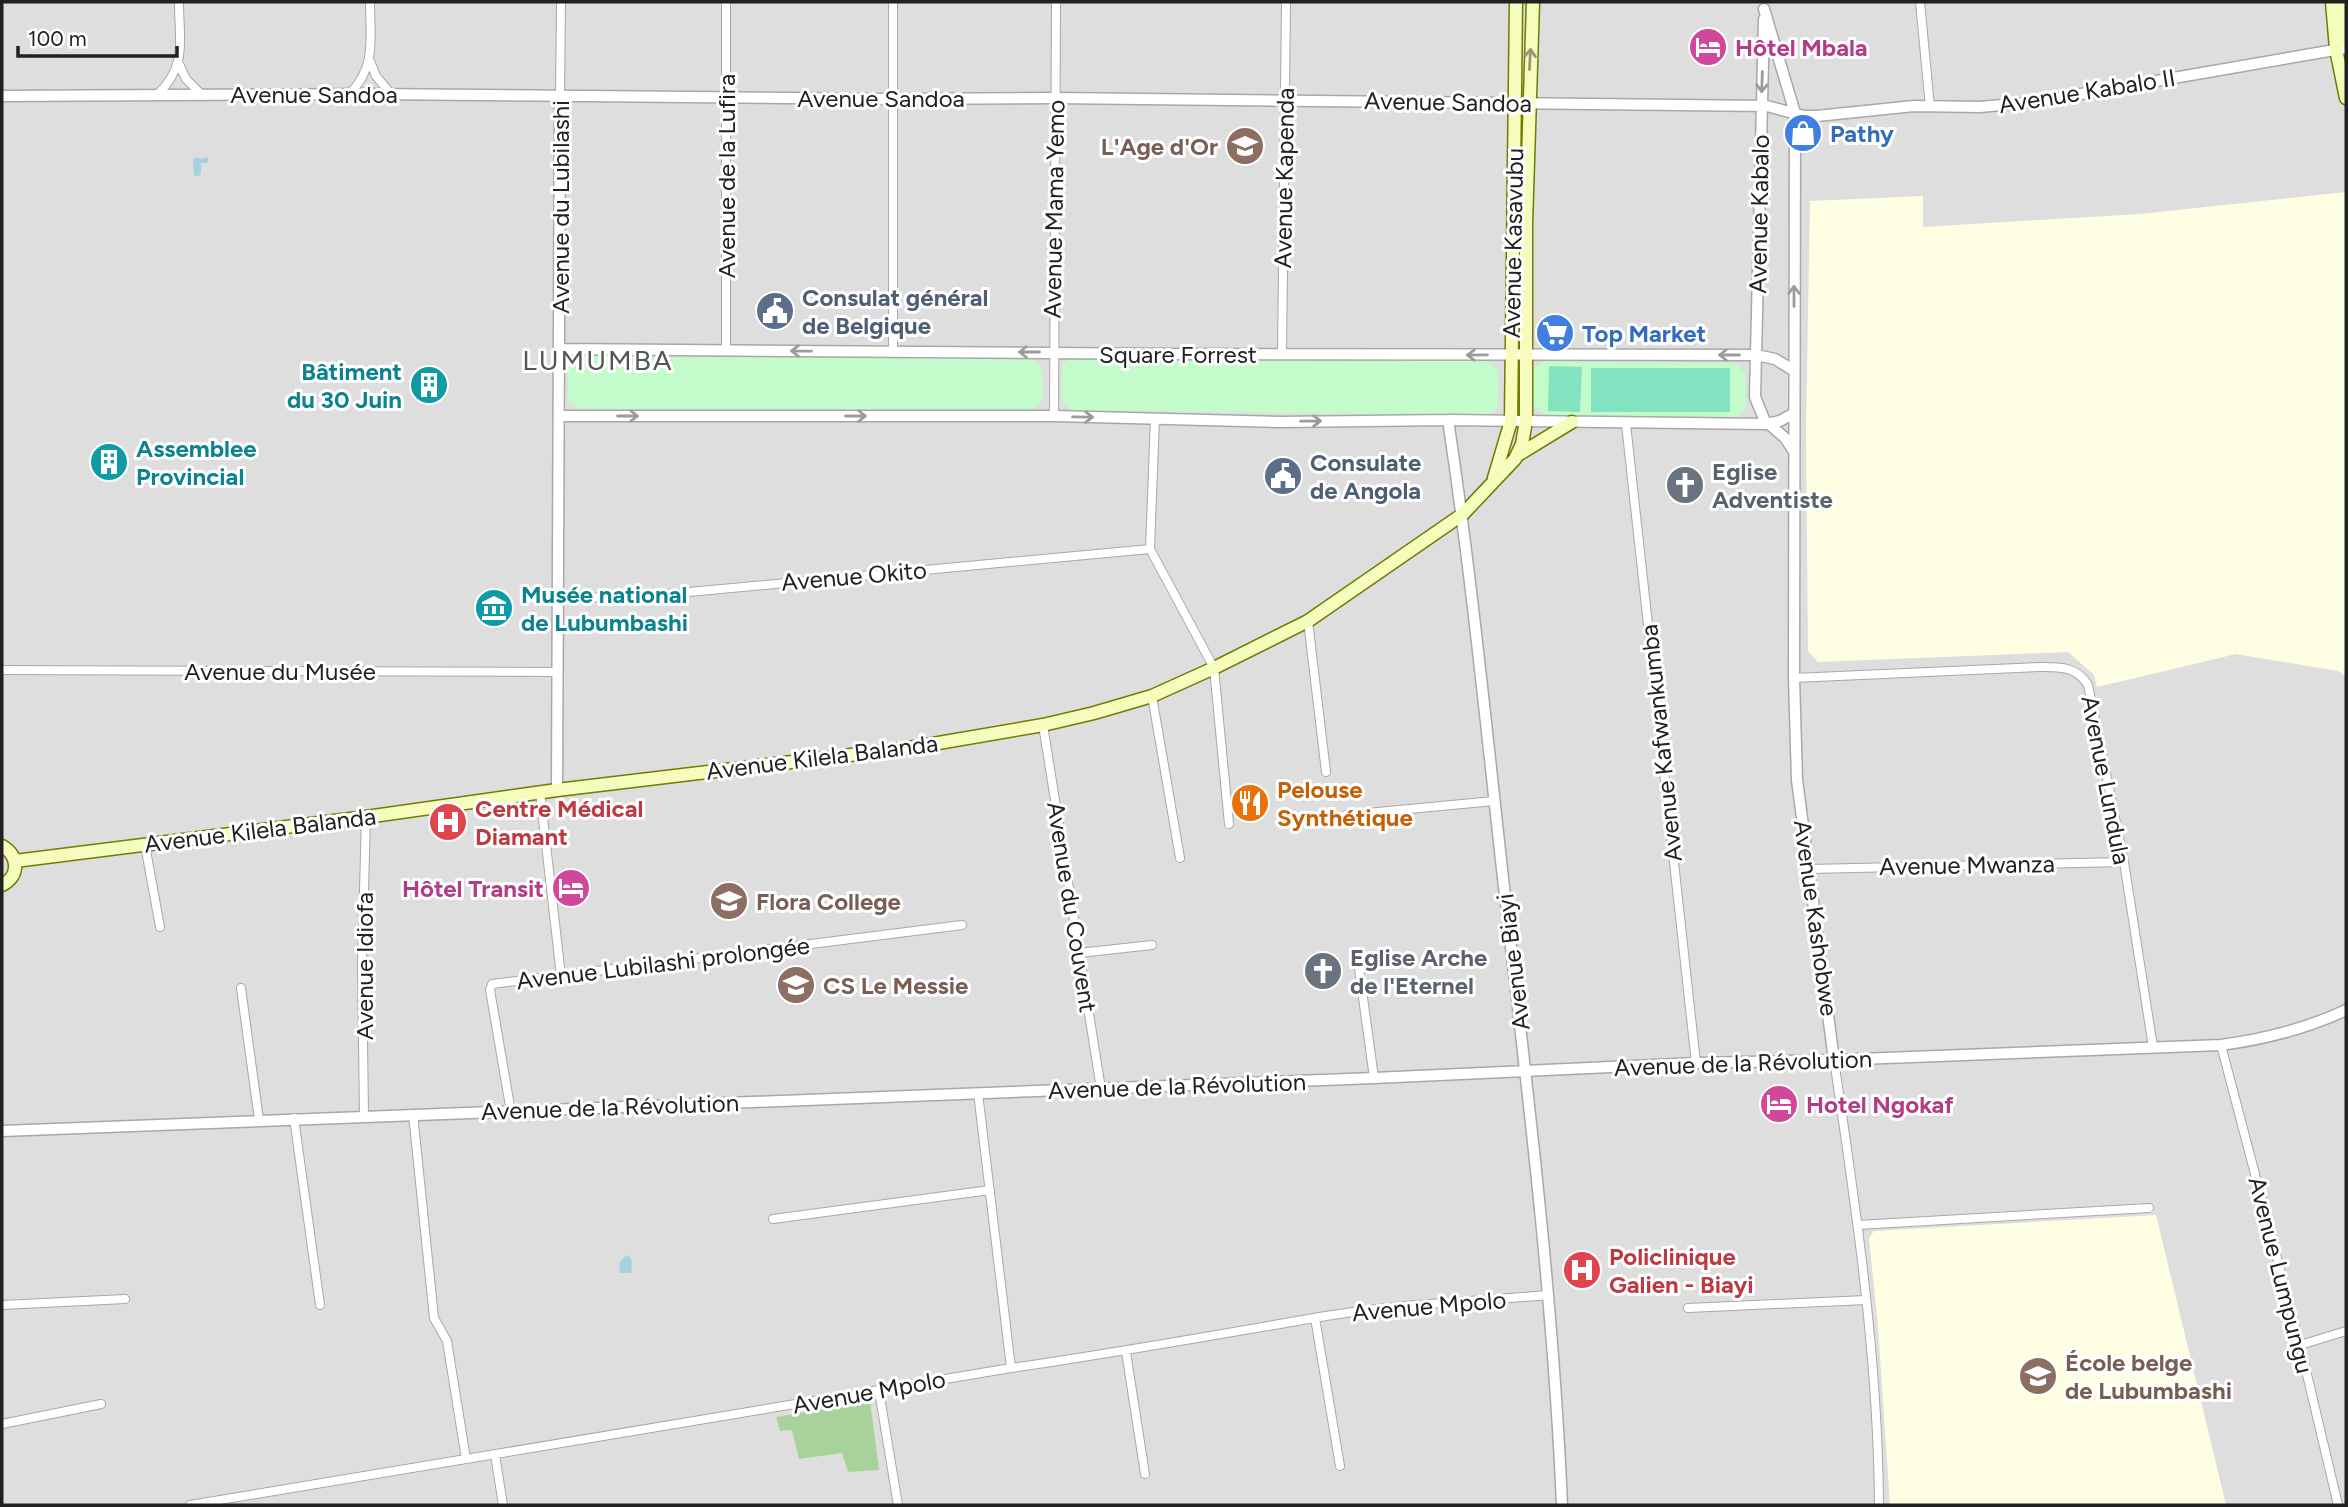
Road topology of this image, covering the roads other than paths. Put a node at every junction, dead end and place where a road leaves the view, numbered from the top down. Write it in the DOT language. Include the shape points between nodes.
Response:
graph roads {
  1 [pos="179,2"];
  2 [pos="370,2"];
  3 [pos="561,2"];
  4 [pos="726,2"];
  5 [pos="893,2"];
  6 [pos="1056,2"];
  7 [pos="1286,2"];
  8 [pos="1516,2"];
  9 [pos="1533,2"];
  10 [pos="1920,2"];
  11 [pos="2332,2"];
  12 [pos="2344,2"];
  13 [pos="1764,5"];
  14 [pos="2343,46"];
  15 [pos="370,61"];
  16 [pos="179,64"];
  17 [pos="201,94"];
  18 [pos="349,94"];
  19 [pos="391,94"];
  20 [pos="157,95"];
  21 [pos="2,96"];
  22 [pos="560,96"];
  23 [pos="726,97"];
  24 [pos="1055,98"];
  25 [pos="2346,98"];
  26 [pos="892,99"];
  27 [pos="1285,100"];
  28 [pos="1522,103"];
  29 [pos="1761,106"];
  30 [pos="1930,107"];
  31 [pos="1795,113"];
  32 [pos="560,349"];
  33 [pos="726,349"];
  34 [pos="893,352"];
  35 [pos="1053,352"];
  36 [pos="1282,355"];
  37 [pos="1511,355"];
  38 [pos="1527,355"];
  39 [pos="1756,355"];
  40 [pos="1793,370"];
  41 [pos="1794,413"];
  42 [pos="560,416"];
  43 [pos="1054,416"];
  44 [pos="1156,418"];
  45 [pos="1448,420"];
  46 [pos="1511,421"];
  47 [pos="1526,421"];
  48 [pos="1572,422"];
  49 [pos="1626,424"];
  50 [pos="1768,424"];
  51 [pos="1794,453"];
  52 [pos="1517,455"];
  53 [pos="1492,481"];
  54 [pos="1463,514"];
  55 [pos="1150,549"];
  56 [pos="559,600"];
  57 [pos="1308,621"];
  58 [pos="1214,668"];
  59 [pos="2,670"];
  60 [pos="558,672"];
  61 [pos="1794,678"];
  62 [pos="1152,696"];
  63 [pos="1043,725"];
  64 [pos="1326,772"];
  65 [pos="557,790"];
  66 [pos="540,792"];
  67 [pos="1494,801"];
  68 [pos="1346,815"];
  69 [pos="366,817"];
  70 [pos="1230,824"];
  71 [pos="145,845"];
  72 [pos="2,846"];
  73 [pos="1180,858"];
  74 [pos="15,861"];
  75 [pos="2124,862"];
  76 [pos="1810,869"];
  77 [pos="2,885"];
  78 [pos="962,925"];
  79 [pos="160,927"];
  80 [pos="1152,945"];
  81 [pos="1079,953"];
  82 [pos="1358,961"];
  83 [pos="561,976"];
  84 [pos="242,988"];
  85 [pos="2346,1010"];
  86 [pos="2221,1045"];
  87 [pos="2153,1047"];
  88 [pos="1835,1060"];
  89 [pos="1696,1062"];
  90 [pos="1526,1071"];
  91 [pos="1374,1078"];
  92 [pos="1101,1089"];
  93 [pos="978,1093"];
  94 [pos="510,1111"];
  95 [pos="414,1114"];
  96 [pos="364,1116"];
  97 [pos="294,1118"];
  98 [pos="259,1120"];
  99 [pos="2,1131"];
  100 [pos="990,1190"];
  101 [pos="2149,1208"];
  102 [pos="773,1219"];
  103 [pos="1858,1225"];
  104 [pos="1549,1295"];
  105 [pos="125,1299"];
  106 [pos="1866,1300"];
  107 [pos="2,1305"];
  108 [pos="320,1305"];
  109 [pos="1688,1308"];
  110 [pos="1315,1318"];
  111 [pos="2346,1331"];
  112 [pos="2300,1345"];
  113 [pos="1126,1352"];
  114 [pos="1011,1368"];
  115 [pos="879,1391"];
  116 [pos="101,1404"];
  117 [pos="2,1424"];
  118 [pos="495,1455"];
  119 [pos="466,1460"];
  120 [pos="1340,1466"];
  121 [pos="1145,1474"];
  122 [pos="191,1505"];
  123 [pos="503,1505"];
  124 [pos="898,1505"];
  125 [pos="1562,1505"];
  126 [pos="1879,1505"];
  127 [pos="2338,1505"];
  1 -- 16 [label="street"];
  2 -- 15 [label="street"];
  3 -- 22 [label="street, Avenue du Lubilashi"];
  4 -- 23 [label="street, Avenue de la Lufira"];
  5 -- 26 [label="street"];
  6 -- 24 [label="street, Avenue Mama Yemo"];
  7 -- 27 [label="street, Avenue Kapenda"];
  8 -- 28 [label="main road, Avenue Kasavubu"];
  28 -- 9 [label="main road, Avenue Kasavubu, one-way"];
  10 -- 30 [label="street"];
  11 -- 14 [label="main road"];
  12 -- 14 [label="main road"];
  13 -- 29 [label="street, Avenue Kabalo, one-way"];
  13 -- 31 [label="street, Avenue Kabalo"];
  14 -- 25 [label="main road"];
  14 -- 30 [label="street, Avenue Kabalo II" via="2035,102"];
  15 -- 18 [label="street"];
  15 -- 19 [label="street"];
  16 -- 17 [label="street"];
  16 -- 20 [label="street"];
  17 -- 18 [label="street, Avenue Sandoa"];
  17 -- 20 [label="street, Avenue Sandoa"];
  18 -- 19 [label="street, Avenue Sandoa"];
  19 -- 22 [label="street, Avenue Sandoa"];
  20 -- 21 [label="street, Avenue Sandoa"];
  22 -- 23 [label="street, Avenue Sandoa"];
  22 -- 32 [label="street, Avenue du Lubilashi"];
  23 -- 26 [label="street, Avenue Sandoa"];
  23 -- 33 [label="street, Avenue de la Lufira"];
  24 -- 26 [label="street, Avenue Sandoa"];
  24 -- 27 [label="street, Avenue Sandoa"];
  24 -- 35 [label="street, Avenue Mama Yemo"];
  26 -- 34 [label="street"];
  27 -- 28 [label="street, Avenue Sandoa"];
  27 -- 36 [label="street, Avenue Kapenda"];
  28 -- 29 [label="street, Avenue Sandoa"];
  28 -- 37 [label="main road, Avenue Kasavubu"];
  28 -- 38 [label="main road, Avenue Kasavubu"];
  29 -- 31 [label="street, Avenue Sandoa"];
  29 -- 39 [label="street, Avenue Kabalo"];
  30 -- 31 [label="street, Avenue Kabalo II" via="1817,116"];
  40 -- 31 [label="street, Avenue Kabalo, one-way"];
  32 -- 33 [label="street, Square Forrest"];
  32 -- 42 [label="street, Avenue du Lubilashi"];
  34 -- 33 [label="street, Square Forrest, one-way"];
  35 -- 34 [label="street, Square Forrest, one-way"];
  35 -- 36 [label="street, Square Forrest"];
  35 -- 43 [label="street, Avenue Mama Yemo"];
  37 -- 36 [label="street, Square Forrest, one-way"];
  37 -- 38 [label="street, Square Forrest"];
  37 -- 46 [label="main road, Avenue Kasavubu"];
  39 -- 38 [label="street, Square Forrest, one-way"];
  38 -- 47 [label="main road, Avenue Kasavubu"];
  39 -- 40 [label="street, Square Forrest"];
  39 -- 50 [label="street, Avenue Kabalo" via="1755,397"];
  40 -- 41 [label="street, Avenue Kabalo"];
  41 -- 50 [label="street"];
  41 -- 51 [label="street, Avenue Kashobwe"];
  42 -- 43 [label="street, one-way"];
  42 -- 56 [label="street, Avenue du Lubilashi"];
  43 -- 44 [label="street, one-way"];
  44 -- 45 [label="street, one-way"];
  44 -- 55 [label="street"];
  45 -- 46 [label="street"];
  45 -- 54 [label="street, Avenue Biayi"];
  46 -- 47 [label="street"];
  46 -- 53 [label="main road, Avenue Kasavubu"];
  47 -- 48 [label="street"];
  47 -- 52 [label="main road, Avenue Kilela Balanda"];
  48 -- 49 [label="street"];
  48 -- 52 [label="main road"];
  49 -- 50 [label="street"];
  49 -- 89 [label="street, Avenue Kafwankumba"];
  50 -- 51 [label="street"];
  51 -- 61 [label="street, Avenue Kashobwe"];
  52 -- 53 [label="main road, Avenue Kilela Balanda"];
  53 -- 54 [label="main road, Avenue Kilela Balanda"];
  54 -- 57 [label="main road, Avenue Kilela Balanda"];
  54 -- 67 [label="street, Avenue Biayi"];
  55 -- 56 [label="street, Avenue Okito"];
  55 -- 58 [label="street"];
  56 -- 60 [label="street, Avenue du Lubilashi"];
  57 -- 58 [label="main road, Avenue Kilela Balanda"];
  57 -- 64 [label="street"];
  58 -- 62 [label="main road, Avenue Kilela Balanda"];
  58 -- 70 [label="street"];
  59 -- 60 [label="street, Avenue du Musée"];
  60 -- 65 [label="street, Avenue du Lubilashi"];
  61 -- 75 [label="street, Avenue Lundula" via="2039,667 2067,667 2076,672 2088,685"];
  61 -- 76 [label="street, Avenue Kashobwe" via="1797,780"];
  62 -- 63 [label="main road, Avenue Kilela Balanda"];
  62 -- 73 [label="street"];
  63 -- 65 [label="main road, Avenue Kilela Balanda" via="909,748"];
  63 -- 81 [label="street, Avenue du Couvent"];
  65 -- 66 [label="main road, Avenue Kilela Balanda"];
  66 -- 69 [label="main road, Avenue Kilela Balanda"];
  66 -- 83 [label="street"];
  67 -- 68 [label="street"];
  67 -- 90 [label="street, Avenue Biayi"];
  69 -- 71 [label="main road, Avenue Kilela Balanda"];
  69 -- 96 [label="street, Avenue Idiofa"];
  71 -- 74 [label="main road, Avenue Kilela Balanda"];
  71 -- 79 [label="street"];
  72 -- 74 [label="main road"];
  74 -- 77 [label="main road" via="12,878"];
  75 -- 76 [label="street, Avenue Mwanza"];
  75 -- 87 [label="street, Avenue Lundula"];
  76 -- 88 [label="street, Avenue Kashobwe"];
  78 -- 83 [label="street, Avenue Lubilashi prolongée"];
  80 -- 81 [label="street"];
  81 -- 92 [label="street, Avenue du Couvent"];
  82 -- 91 [label="street"];
  83 -- 94 [label="street, Avenue Lubilashi prolongée" via="491,985"];
  84 -- 98 [label="street"];
  85 -- 86 [label="street, Avenue de la Révolution" via="2275,1037"];
  86 -- 87 [label="street, Avenue de la Révolution"];
  86 -- 112 [label="street, Avenue Lumpungu"];
  87 -- 88 [label="street, Avenue de la Révolution"];
  88 -- 89 [label="street, Avenue de la Révolution"];
  88 -- 103 [label="street, Avenue Kashobwe"];
  89 -- 90 [label="street, Avenue de la Révolution"];
  90 -- 91 [label="street, Avenue de la Révolution"];
  90 -- 104 [label="street, Avenue Biayi"];
  91 -- 92 [label="street, Avenue de la Révolution"];
  92 -- 93 [label="street, Avenue de la Révolution"];
  93 -- 94 [label="street, Avenue de la Révolution"];
  93 -- 100 [label="street"];
  94 -- 95 [label="street, Avenue de la Révolution"];
  95 -- 96 [label="street, Avenue de la Révolution"];
  95 -- 119 [label="street" via="434,1318 447,1341"];
  96 -- 97 [label="street, Avenue de la Révolution"];
  97 -- 98 [label="street, Avenue de la Révolution"];
  97 -- 108 [label="street"];
  98 -- 99 [label="street, Avenue de la Révolution"];
  100 -- 102 [label="street"];
  100 -- 114 [label="street"];
  101 -- 103 [label="street"];
  103 -- 106 [label="street, Avenue Kashobwe"];
  104 -- 110 [label="street, Avenue Mpolo"];
  104 -- 125 [label="street, Avenue Biayi"];
  105 -- 107 [label="street"];
  106 -- 109 [label="street"];
  106 -- 126 [label="street, Avenue Kashobwe"];
  110 -- 113 [label="street, Avenue Mpolo"];
  110 -- 120 [label="street"];
  111 -- 112 [label="street"];
  112 -- 127 [label="street, Avenue Lumpungu"];
  113 -- 114 [label="street, Avenue Mpolo"];
  113 -- 121 [label="street"];
  114 -- 115 [label="street, Avenue Mpolo"];
  115 -- 118 [label="street, Avenue Mpolo"];
  115 -- 124 [label="street"];
  116 -- 117 [label="street"];
  118 -- 119 [label="street, Avenue Mpolo"];
  118 -- 123 [label="street"];
  119 -- 122 [label="street, Avenue Mpolo"];
}
